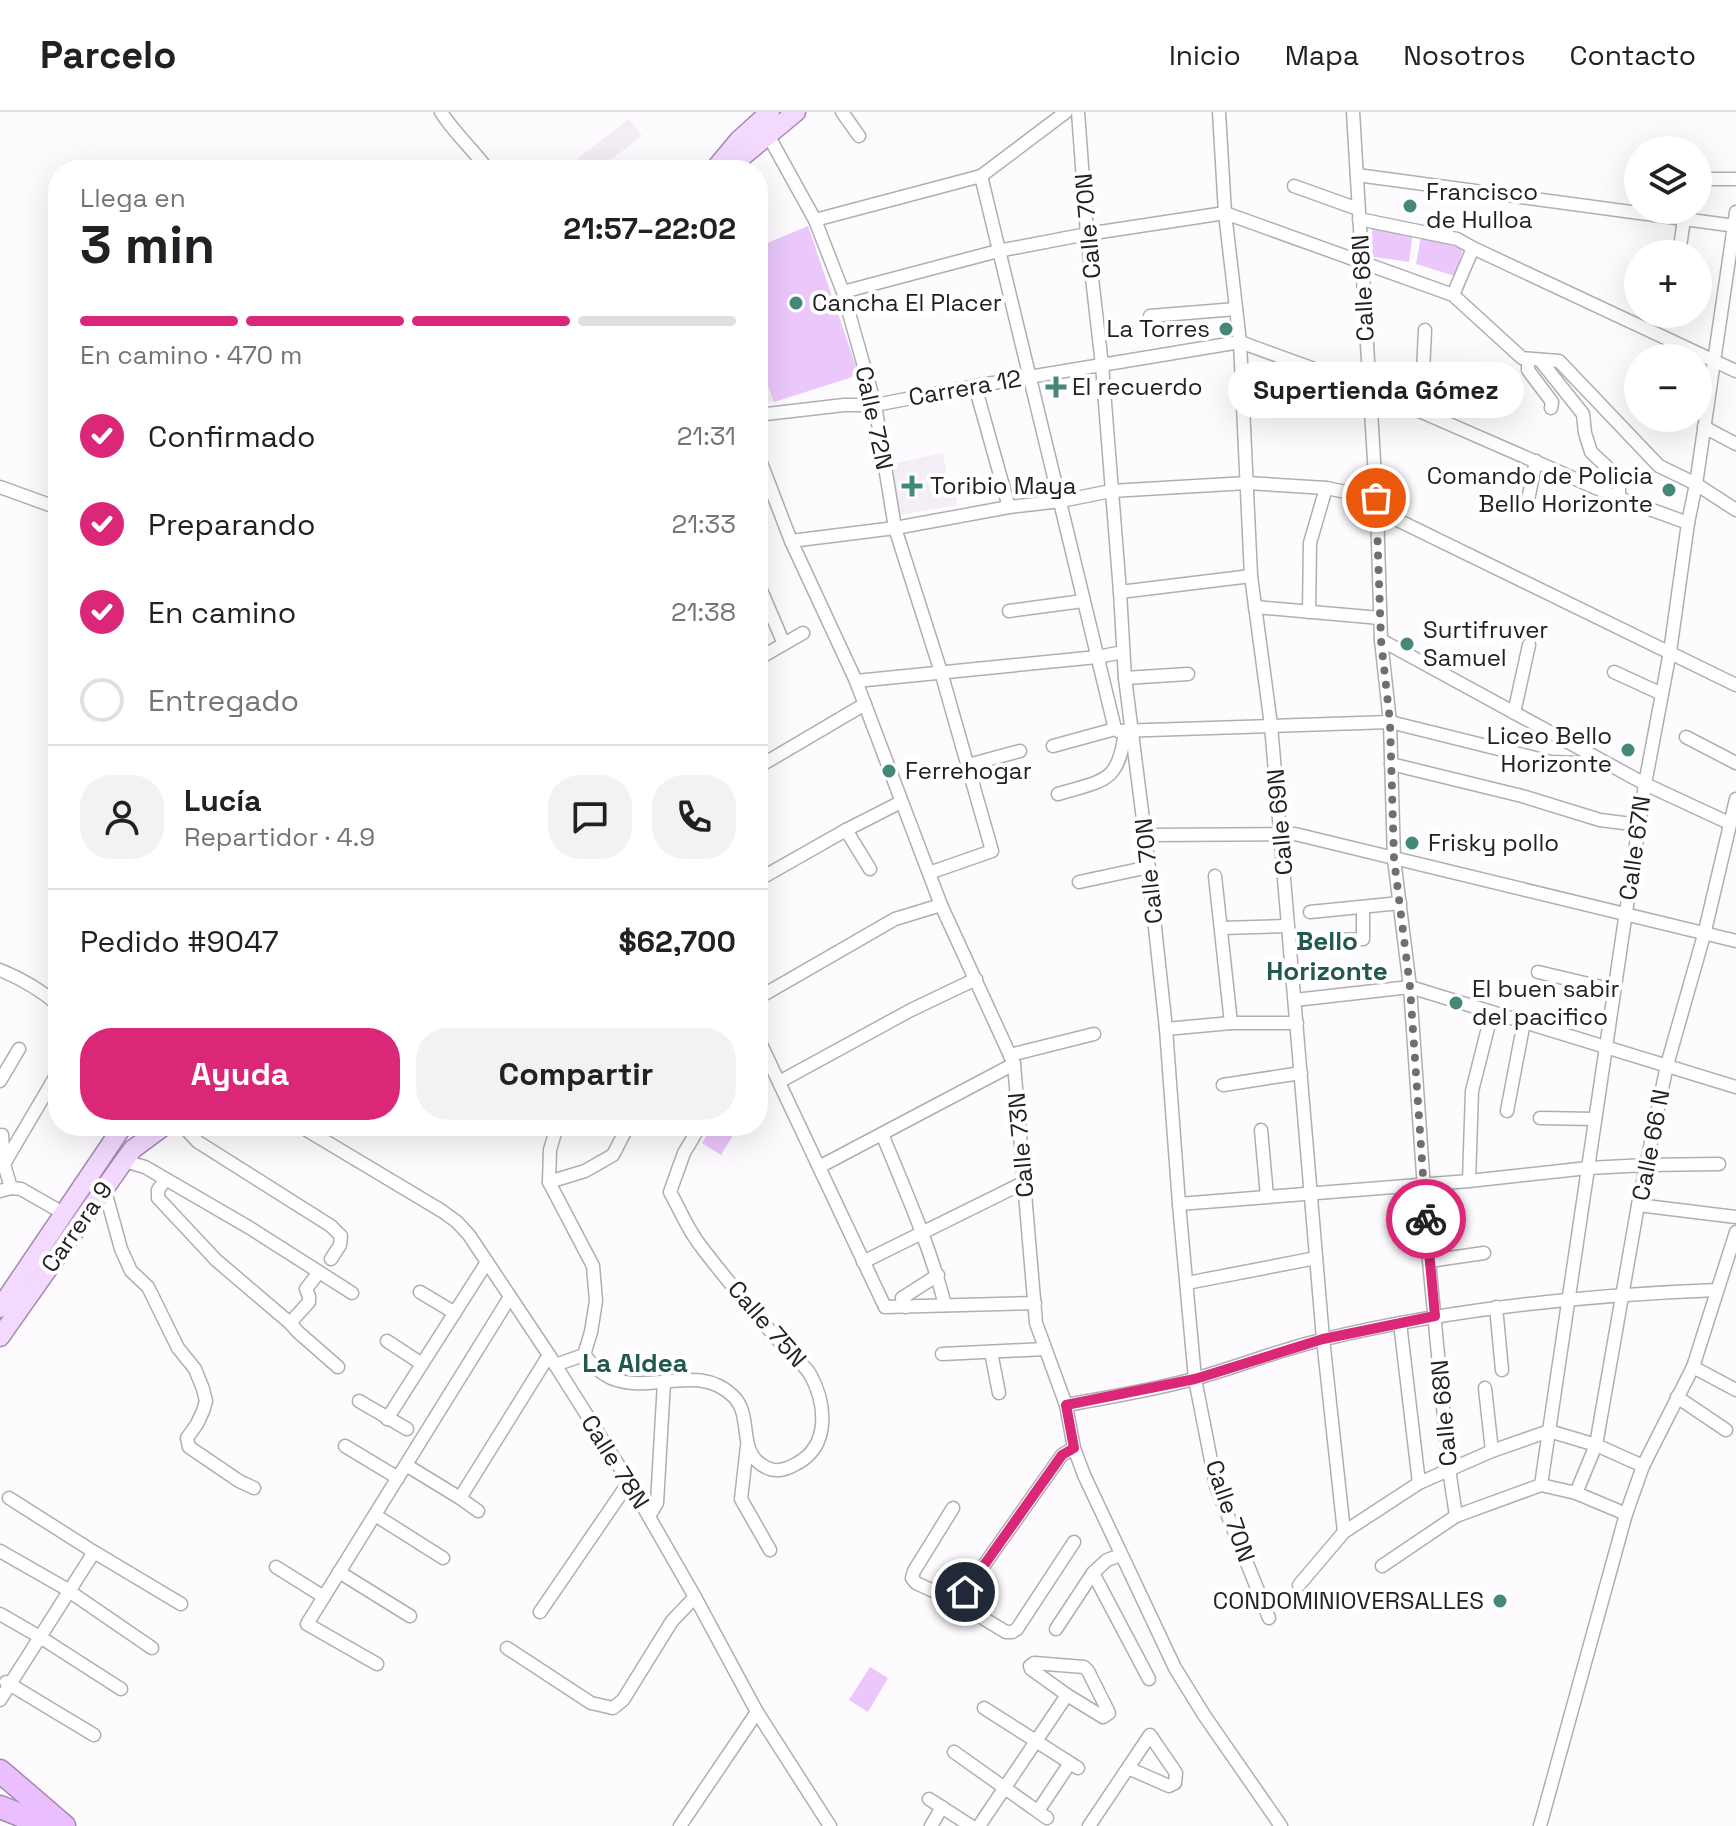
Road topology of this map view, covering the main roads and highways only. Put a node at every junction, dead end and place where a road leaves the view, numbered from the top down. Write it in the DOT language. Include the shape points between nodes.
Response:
graph roads {
  1 [pos="770,112"];
  2 [pos="796,112"];
  3 [pos="722,160"];
  4 [pos="740,160"];
  5 [pos="116,1136"];
  6 [pos="151,1136"];
  7 [pos="0,1308"];
  8 [pos="0,1337"];
  9 [pos="0,1771"];
  10 [pos="0,1807"];
  11 [pos="48,1826"];
  12 [pos="64,1826"];
  1 -- 3 [label="main road"];
  2 -- 4 [label="main road"];
  5 -- 7 [label="main road, Carrera 9"];
  6 -- 8 [label="main road, Carrera 9" via="133,1149 104,1187"];
  9 -- 12 [label="highway"];
  10 -- 11 [label="highway"];
}
